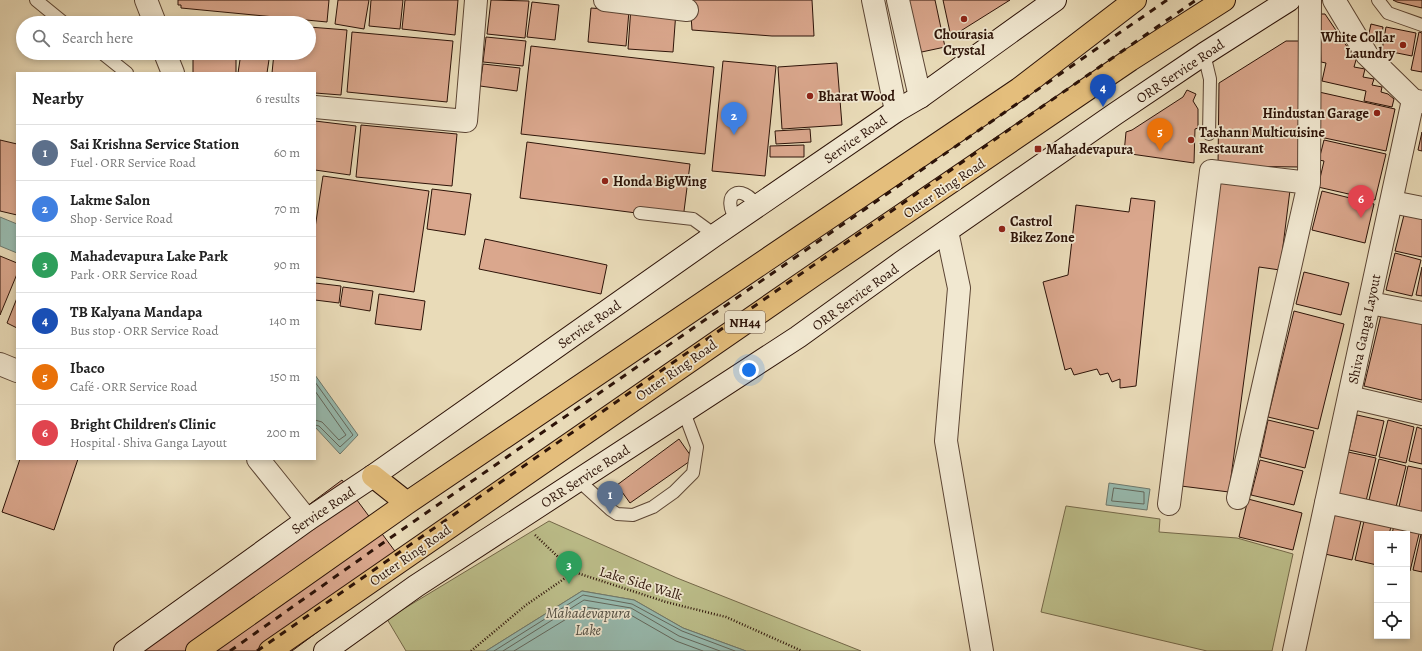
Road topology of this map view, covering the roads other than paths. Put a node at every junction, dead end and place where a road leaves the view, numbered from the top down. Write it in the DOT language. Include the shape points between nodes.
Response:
graph roads {
  1 [pos="36,0"];
  2 [pos="146,0"];
  3 [pos="476,0"];
  4 [pos="605,0"];
  5 [pos="873,0"];
  6 [pos="898,0"];
  7 [pos="1054,0"];
  8 [pos="1135,0"];
  9 [pos="1224,0"];
  10 [pos="1289,0"];
  11 [pos="1310,0"];
  12 [pos="1334,0"];
  13 [pos="1378,0"];
  14 [pos="687,10"];
  15 [pos="55,16"];
  16 [pos="152,16"];
  17 [pos="1422,24"];
  18 [pos="1204,54"];
  19 [pos="111,60"];
  20 [pos="168,60"];
  21 [pos="126,72"];
  22 [pos="173,72"];
  23 [pos="920,96"];
  24 [pos="1418,101"];
  25 [pos="316,107"];
  26 [pos="896,111"];
  27 [pos="1209,134"];
  28 [pos="1309,183"];
  29 [pos="1392,202"];
  30 [pos="1422,208"];
  31 [pos="640,213"];
  32 [pos="947,231"];
  33 [pos="715,235"];
  34 [pos="1370,303"];
  35 [pos="1422,313"];
  36 [pos="0,364"];
  37 [pos="16,371"];
  38 [pos="1349,396"];
  39 [pos="684,412"];
  40 [pos="1422,414"];
  41 [pos="260,460"];
  42 [pos="373,476"];
  43 [pos="578,480"];
  44 [pos="1238,498"];
  45 [pos="1326,502"];
  46 [pos="407,503"];
  47 [pos="1169,504"];
  48 [pos="307,520"];
  49 [pos="1422,523"];
  50 [pos="125,651"];
  51 [pos="197,651"];
  52 [pos="270,651"];
  53 [pos="325,651"];
  54 [pos="982,651"];
  55 [pos="1294,651"];
  1 -- 15 [label="lane"];
  2 -- 16 [label="street"];
  3 -- 25 [label="street" via="466,121"];
  4 -- 14 [label="street"];
  5 -- 26 [label="street"];
  6 -- 23 [label="street"];
  7 -- 23 [label="street, Service Road"];
  8 -- 46 [label="highway, NH44" via="1019,89 933,149"];
  9 -- 52 [label="highway, Outer Ring Road / NH44" via="1130,60 814,275"];
  10 -- 18 [label="street, ORR Service Road"];
  11 -- 28 [label="street"];
  12 -- 24 [label="street" via="1367,55"];
  13 -- 17 [label="lane" via="1388,13"];
  18 -- 27 [label="lane" via="1210,79"];
  18 -- 32 [label="street, ORR Service Road"];
  19 -- 21 [label="lane"];
  20 -- 22 [label="street"];
  23 -- 26 [label="street, Service Road"];
  24 -- 29 [label="street, Shiva Ganga Layout"];
  26 -- 33 [label="street, Service Road"];
  28 -- 44 [label="street"];
  28 -- 47 [label="street" via="1211,171"];
  29 -- 30 [label="street"];
  29 -- 34 [label="street, Shiva Ganga Layout"];
  31 -- 33 [label="lane" via="693,219"];
  32 -- 39 [label="street, ORR Service Road" via="798,337"];
  32 -- 54 [label="street" via="959,288 946,442"];
  33 -- 42 [label="street, Service Road"];
  34 -- 35 [label="street"];
  34 -- 38 [label="street, Shiva Ganga Layout"];
  36 -- 37 [label="street"];
  38 -- 40 [label="street"];
  38 -- 45 [label="street, Shiva Ganga Layout"];
  39 -- 43 [label="street, ORR Service Road"];
  39 -- 43 [label="lane" via="696,447 693,473 674,492 653,507 633,515 617,514"];
  41 -- 48 [label="street"];
  42 -- 46 [label="highway"];
  42 -- 48 [label="street, Service Road"];
  43 -- 53 [label="street, ORR Service Road" via="416,586"];
  45 -- 49 [label="street"];
  45 -- 55 [label="street, Shiva Ganga Layout"];
  46 -- 51 [label="highway, NH44"];
  48 -- 50 [label="street, Service Road"];
}
